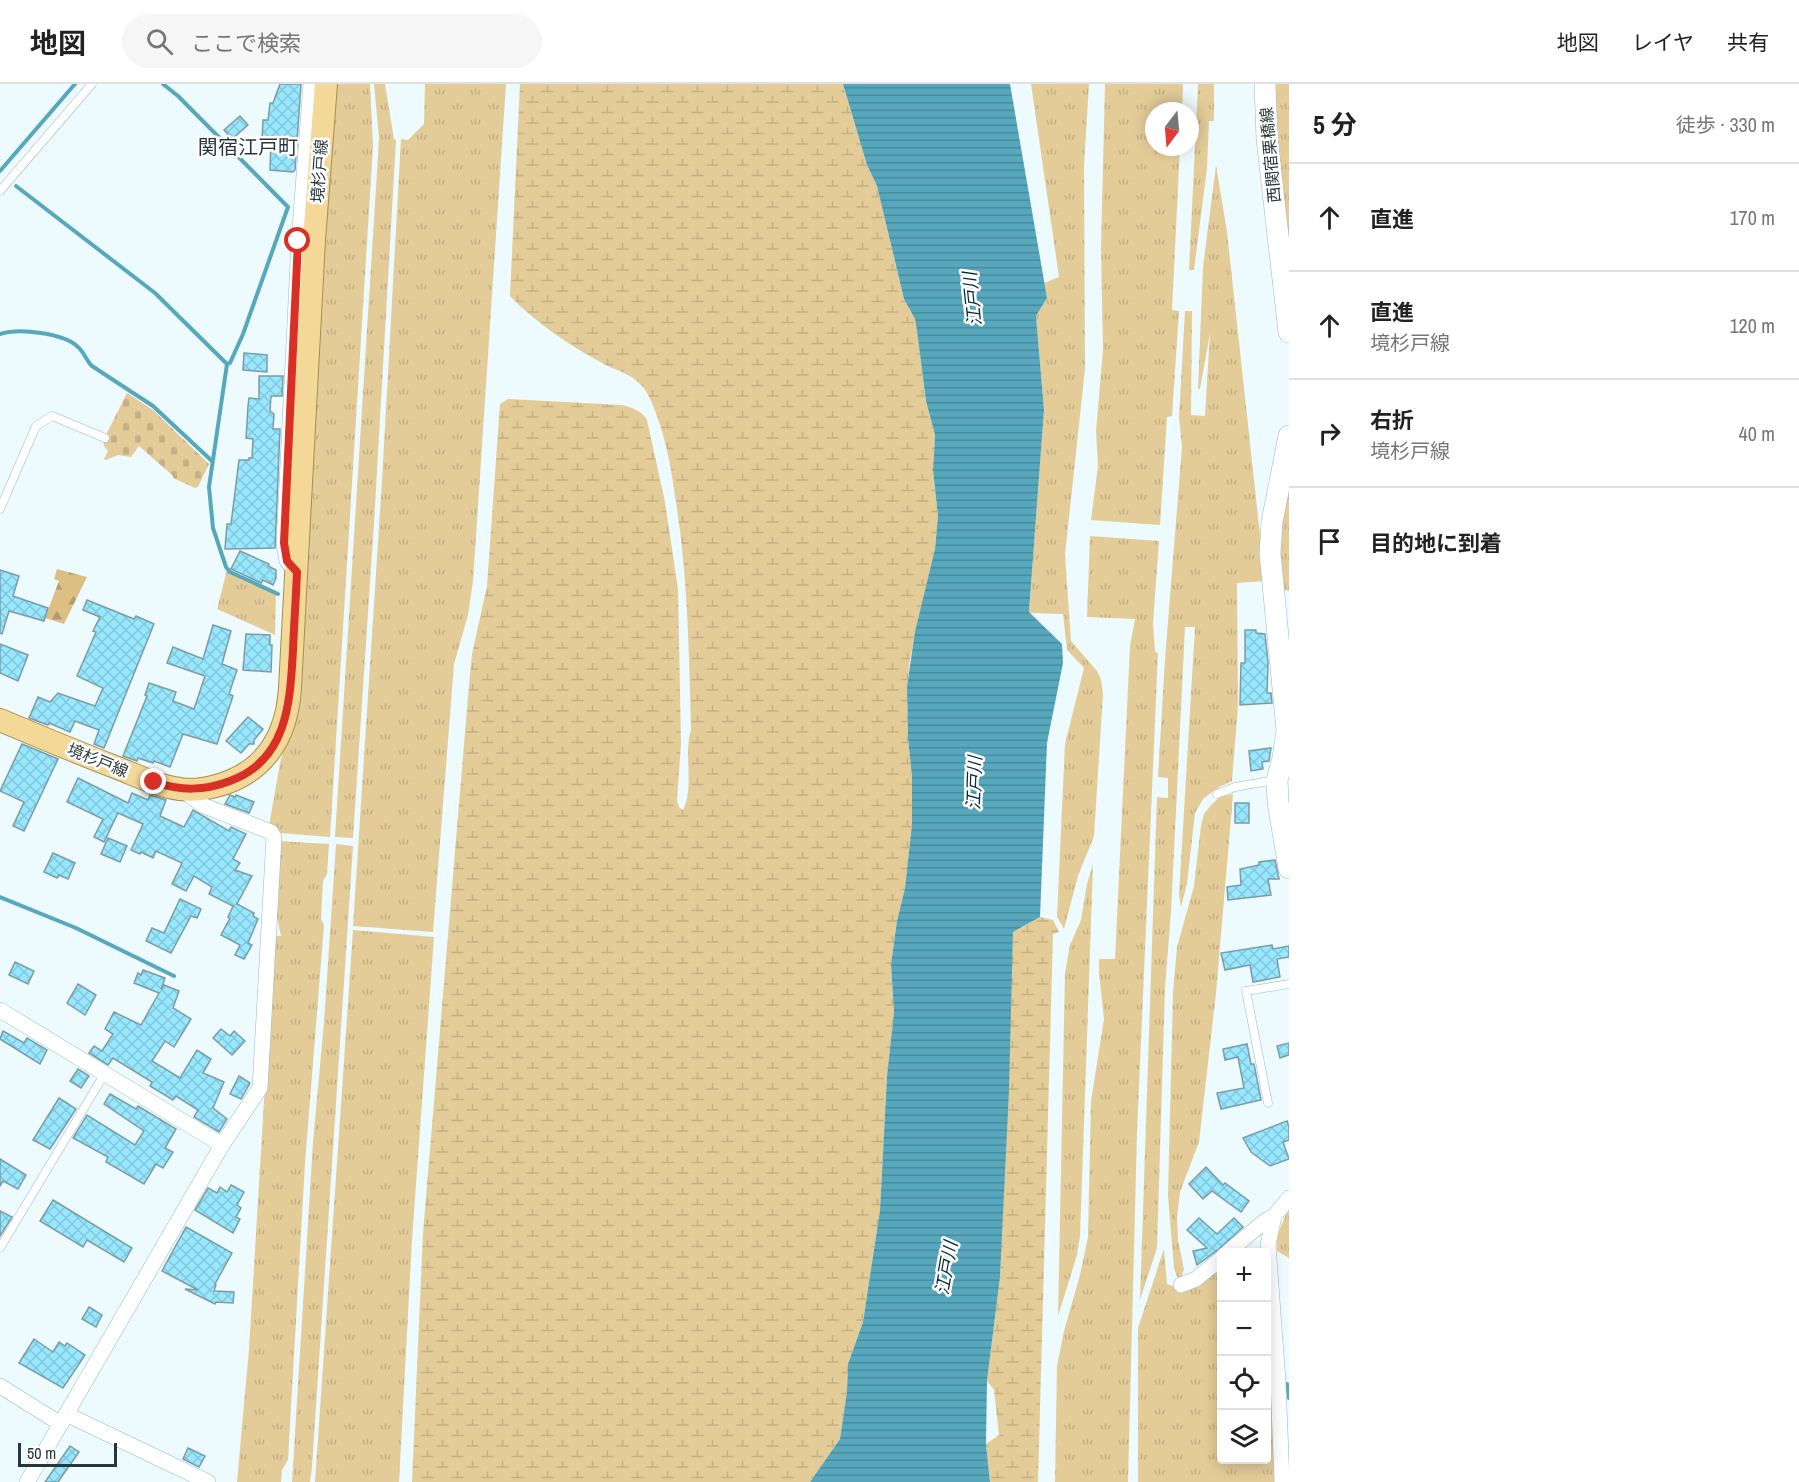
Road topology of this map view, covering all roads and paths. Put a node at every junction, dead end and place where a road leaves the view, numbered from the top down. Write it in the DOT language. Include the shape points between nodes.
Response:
graph roads {
  1 [pos="92,84"];
  2 [pos="311,84"];
  3 [pos="326,84"];
  4 [pos="1265,84"];
  5 [pos="0,191"];
  6 [pos="1289,332"];
  7 [pos="1289,436"];
  8 [pos="105,438"];
  9 [pos="0,509"];
  10 [pos="297,572"];
  11 [pos="0,720"];
  12 [pos="1288,730"];
  13 [pos="1281,775"];
  14 [pos="183,790"];
  15 [pos="1216,794"];
  16 [pos="1289,868"];
  17 [pos="1289,984"];
  18 [pos="0,1010"];
  19 [pos="105,1073"];
  20 [pos="1268,1103"];
  21 [pos="222,1145"];
  22 [pos="1289,1198"];
  23 [pos="1274,1216"];
  24 [pos="0,1248"];
  25 [pos="1233,1248"];
  26 [pos="1217,1261"];
  27 [pos="1181,1285"];
  28 [pos="0,1386"];
  29 [pos="64,1419"];
  30 [pos="27,1482"];
  31 [pos="208,1482"];
  32 [pos="1282,1482"];
  1 -- 5 [label="lane"];
  2 -- 10 [label="street" via="298,241 284,543 287,561"];
  3 -- 10 [label="main road, 境杉戸線"];
  4 -- 6 [label="main road, 西関宿栗橋線" via="1267,139"];
  7 -- 12 [label="main road" via="1270,553"];
  8 -- 9 [label="lane" via="52,417 36,426"];
  10 -- 14 [label="main road, 境杉戸線" via="289,705 278,738 264,759 236,779"];
  11 -- 14 [label="main road, 境杉戸線"];
  12 -- 13 [label="main road"];
  13 -- 15 [label="lane"];
  13 -- 16 [label="main road" via="1278,802"];
  14 -- 21 [label="street" via="202,805 271,832 274,837 260,1088"];
  17 -- 20 [label="lane" via="1246,992"];
  18 -- 19 [label="street"];
  19 -- 21 [label="street"];
  19 -- 24 [label="lane"];
  21 -- 29 [label="street"];
  22 -- 23 [label="street"];
  23 -- 25 [label="street"];
  23 -- 32 [label="street" via="1268,1254"];
  26 -- 27 [label="street" via="1196,1279"];
  28 -- 29 [label="street"];
  29 -- 30 [label="street"];
  29 -- 31 [label="street"];
}
